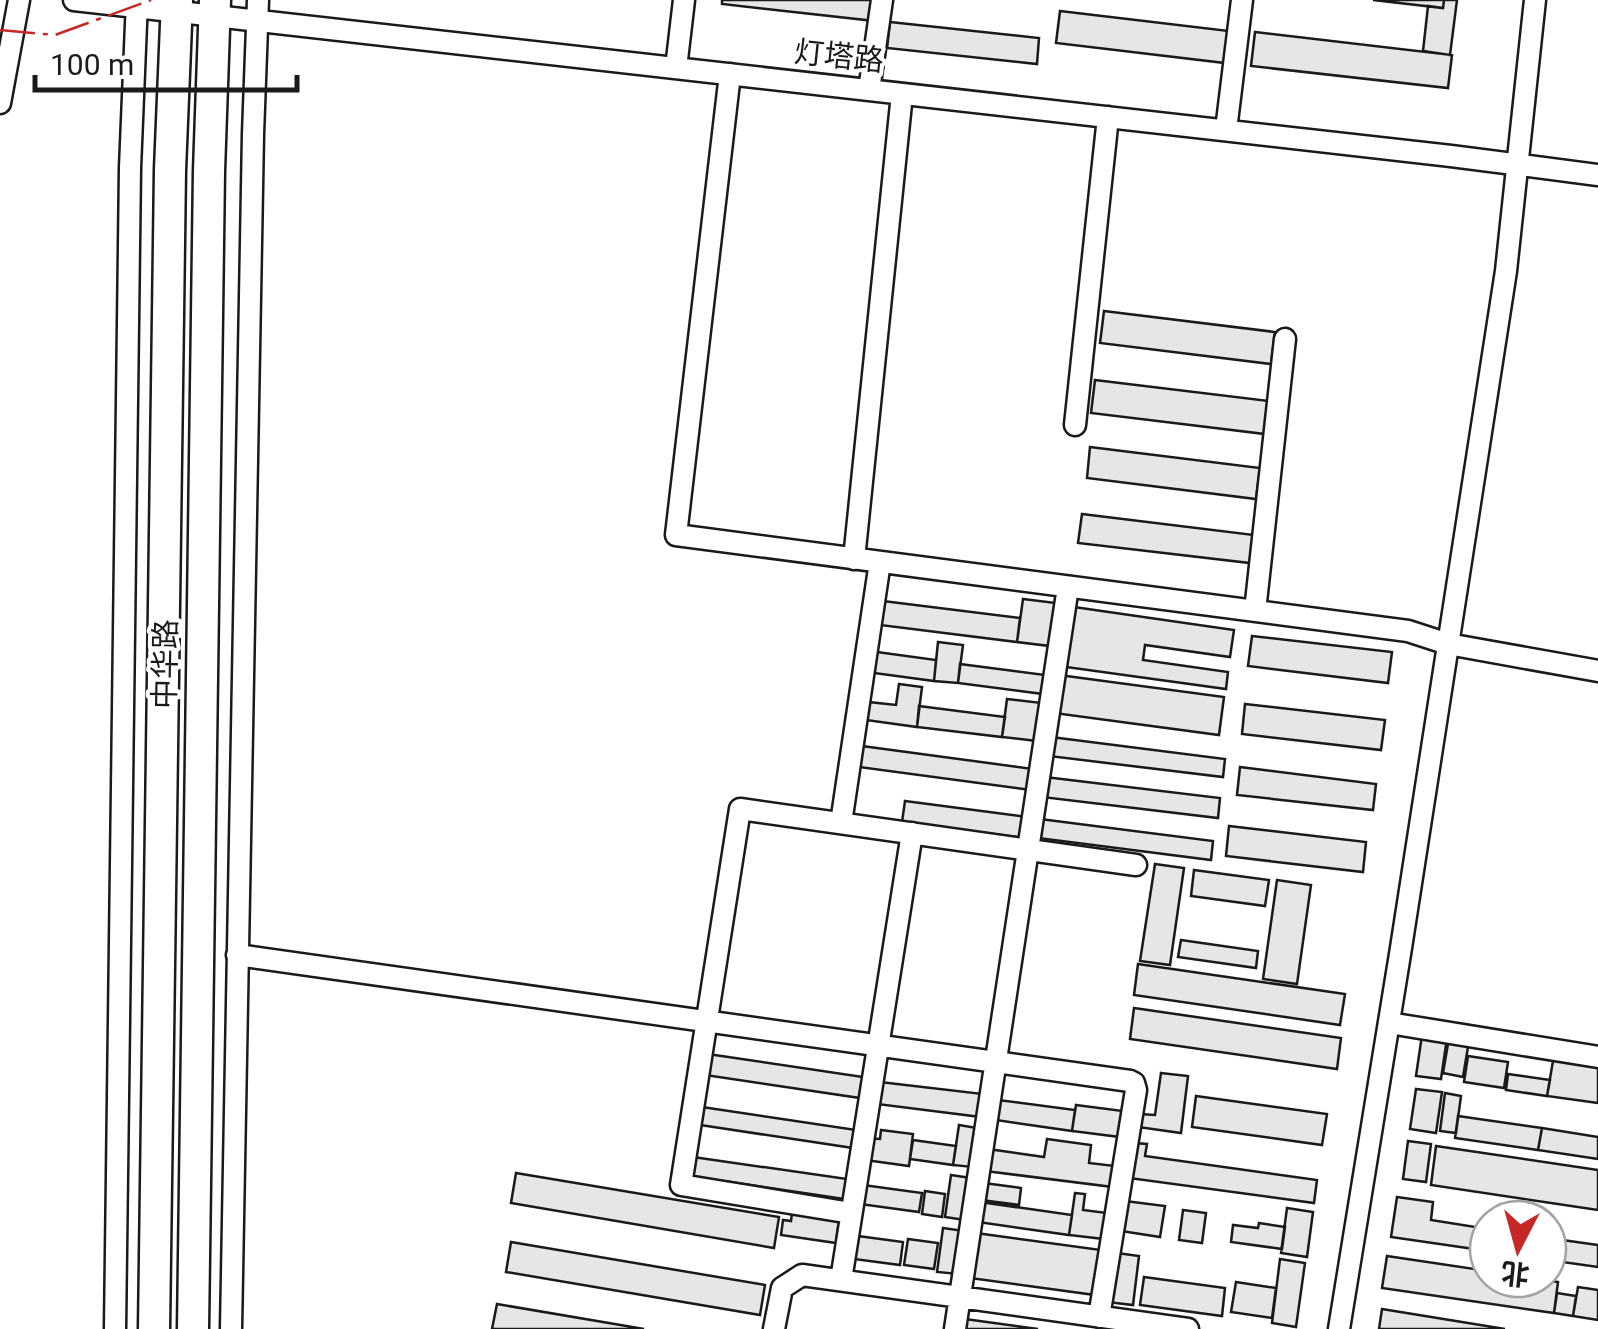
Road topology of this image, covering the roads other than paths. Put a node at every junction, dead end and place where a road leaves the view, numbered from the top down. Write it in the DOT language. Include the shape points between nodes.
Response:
graph roads {
  1 [pos="19,0"];
  2 [pos="74,0"];
  3 [pos="684,0"];
  4 [pos="882,0"];
  5 [pos="1242,0"];
  6 [pos="1535,0"];
  7 [pos="137,4"];
  8 [pos="176,6"];
  9 [pos="214,8"];
  10 [pos="258,10"];
  11 [pos="676,68"];
  12 [pos="730,74"];
  13 [pos="869,90"];
  14 [pos="902,94"];
  15 [pos="0,103"];
  16 [pos="1108,117"];
  17 [pos="1226,130"];
  18 [pos="1517,164"];
  19 [pos="1598,175"];
  20 [pos="1285,339"];
  21 [pos="1075,425"];
  22 [pos="854,559"];
  23 [pos="880,562"];
  24 [pos="1068,587"];
  25 [pos="1255,611"];
  26 [pos="1448,644"];
  27 [pos="1598,671"];
  28 [pos="842,824"];
  29 [pos="912,834"];
  30 [pos="1028,850"];
  31 [pos="1136,865"];
  32 [pos="237,955"];
  33 [pos="707,1021"];
  34 [pos="1388,1023"];
  35 [pos="878,1046"];
  36 [pos="1598,1056"];
  37 [pos="996,1063"];
  38 [pos="852,1214"];
  39 [pos="841,1280"];
  40 [pos="960,1297"];
  41 [pos="1099,1317"];
  42 [pos="115,1329"];
  43 [pos="154,1329"];
  44 [pos="193,1329"];
  45 [pos="231,1329"];
  46 [pos="774,1329"];
  47 [pos="955,1329"];
  48 [pos="1188,1329"];
  49 [pos="1339,1329"];
  1 -- 15 [label="street"];
  2 -- 7 [label="street, 灯塔路"];
  3 -- 11 [label="street"];
  4 -- 13 [label="street"];
  5 -- 17 [label="street"];
  6 -- 18 [label="street"];
  7 -- 8 [label="street, 灯塔路"];
  7 -- 42 [label="street"];
  8 -- 9 [label="street, 灯塔路"];
  8 -- 43 [label="highway, 中华路"];
  9 -- 10 [label="street, 灯塔路"];
  9 -- 44 [label="highway, 中华路"];
  10 -- 11 [label="street, 灯塔路"];
  10 -- 32 [label="street"];
  11 -- 12 [label="street, 灯塔路"];
  12 -- 13 [label="street, 灯塔路"];
  12 -- 22 [label="street" via="676,535"];
  13 -- 14 [label="street, 灯塔路"];
  14 -- 16 [label="street, 灯塔路"];
  14 -- 22 [label="street"];
  16 -- 17 [label="street, 灯塔路"];
  16 -- 21 [label="street"];
  17 -- 18 [label="street, 灯塔路"];
  18 -- 19 [label="street, 灯塔路"];
  18 -- 26 [label="street"];
  20 -- 25 [label="street"];
  22 -- 23 [label="street"];
  23 -- 24 [label="street"];
  23 -- 28 [label="street"];
  24 -- 25 [label="street"];
  24 -- 30 [label="street"];
  25 -- 26 [label="street" via="1408,632"];
  26 -- 27 [label="street"];
  26 -- 34 [label="street"];
  28 -- 29 [label="street"];
  28 -- 33 [label="street" via="740,809"];
  29 -- 30 [label="street"];
  29 -- 35 [label="street"];
  30 -- 31 [label="street"];
  30 -- 37 [label="street"];
  32 -- 33 [label="street"];
  32 -- 45 [label="street"];
  33 -- 35 [label="street"];
  33 -- 38 [label="street" via="681,1185"];
  34 -- 36 [label="street"];
  34 -- 49 [label="street"];
  35 -- 37 [label="street"];
  35 -- 38 [label="street"];
  37 -- 40 [label="street"];
  37 -- 41 [label="street" via="1134,1084"];
  38 -- 39 [label="street"];
  39 -- 40 [label="street"];
  39 -- 46 [label="street" via="802,1275 790,1281 782,1288"];
  40 -- 41 [label="street"];
  40 -- 47 [label="street"];
  41 -- 48 [label="street"];
}
